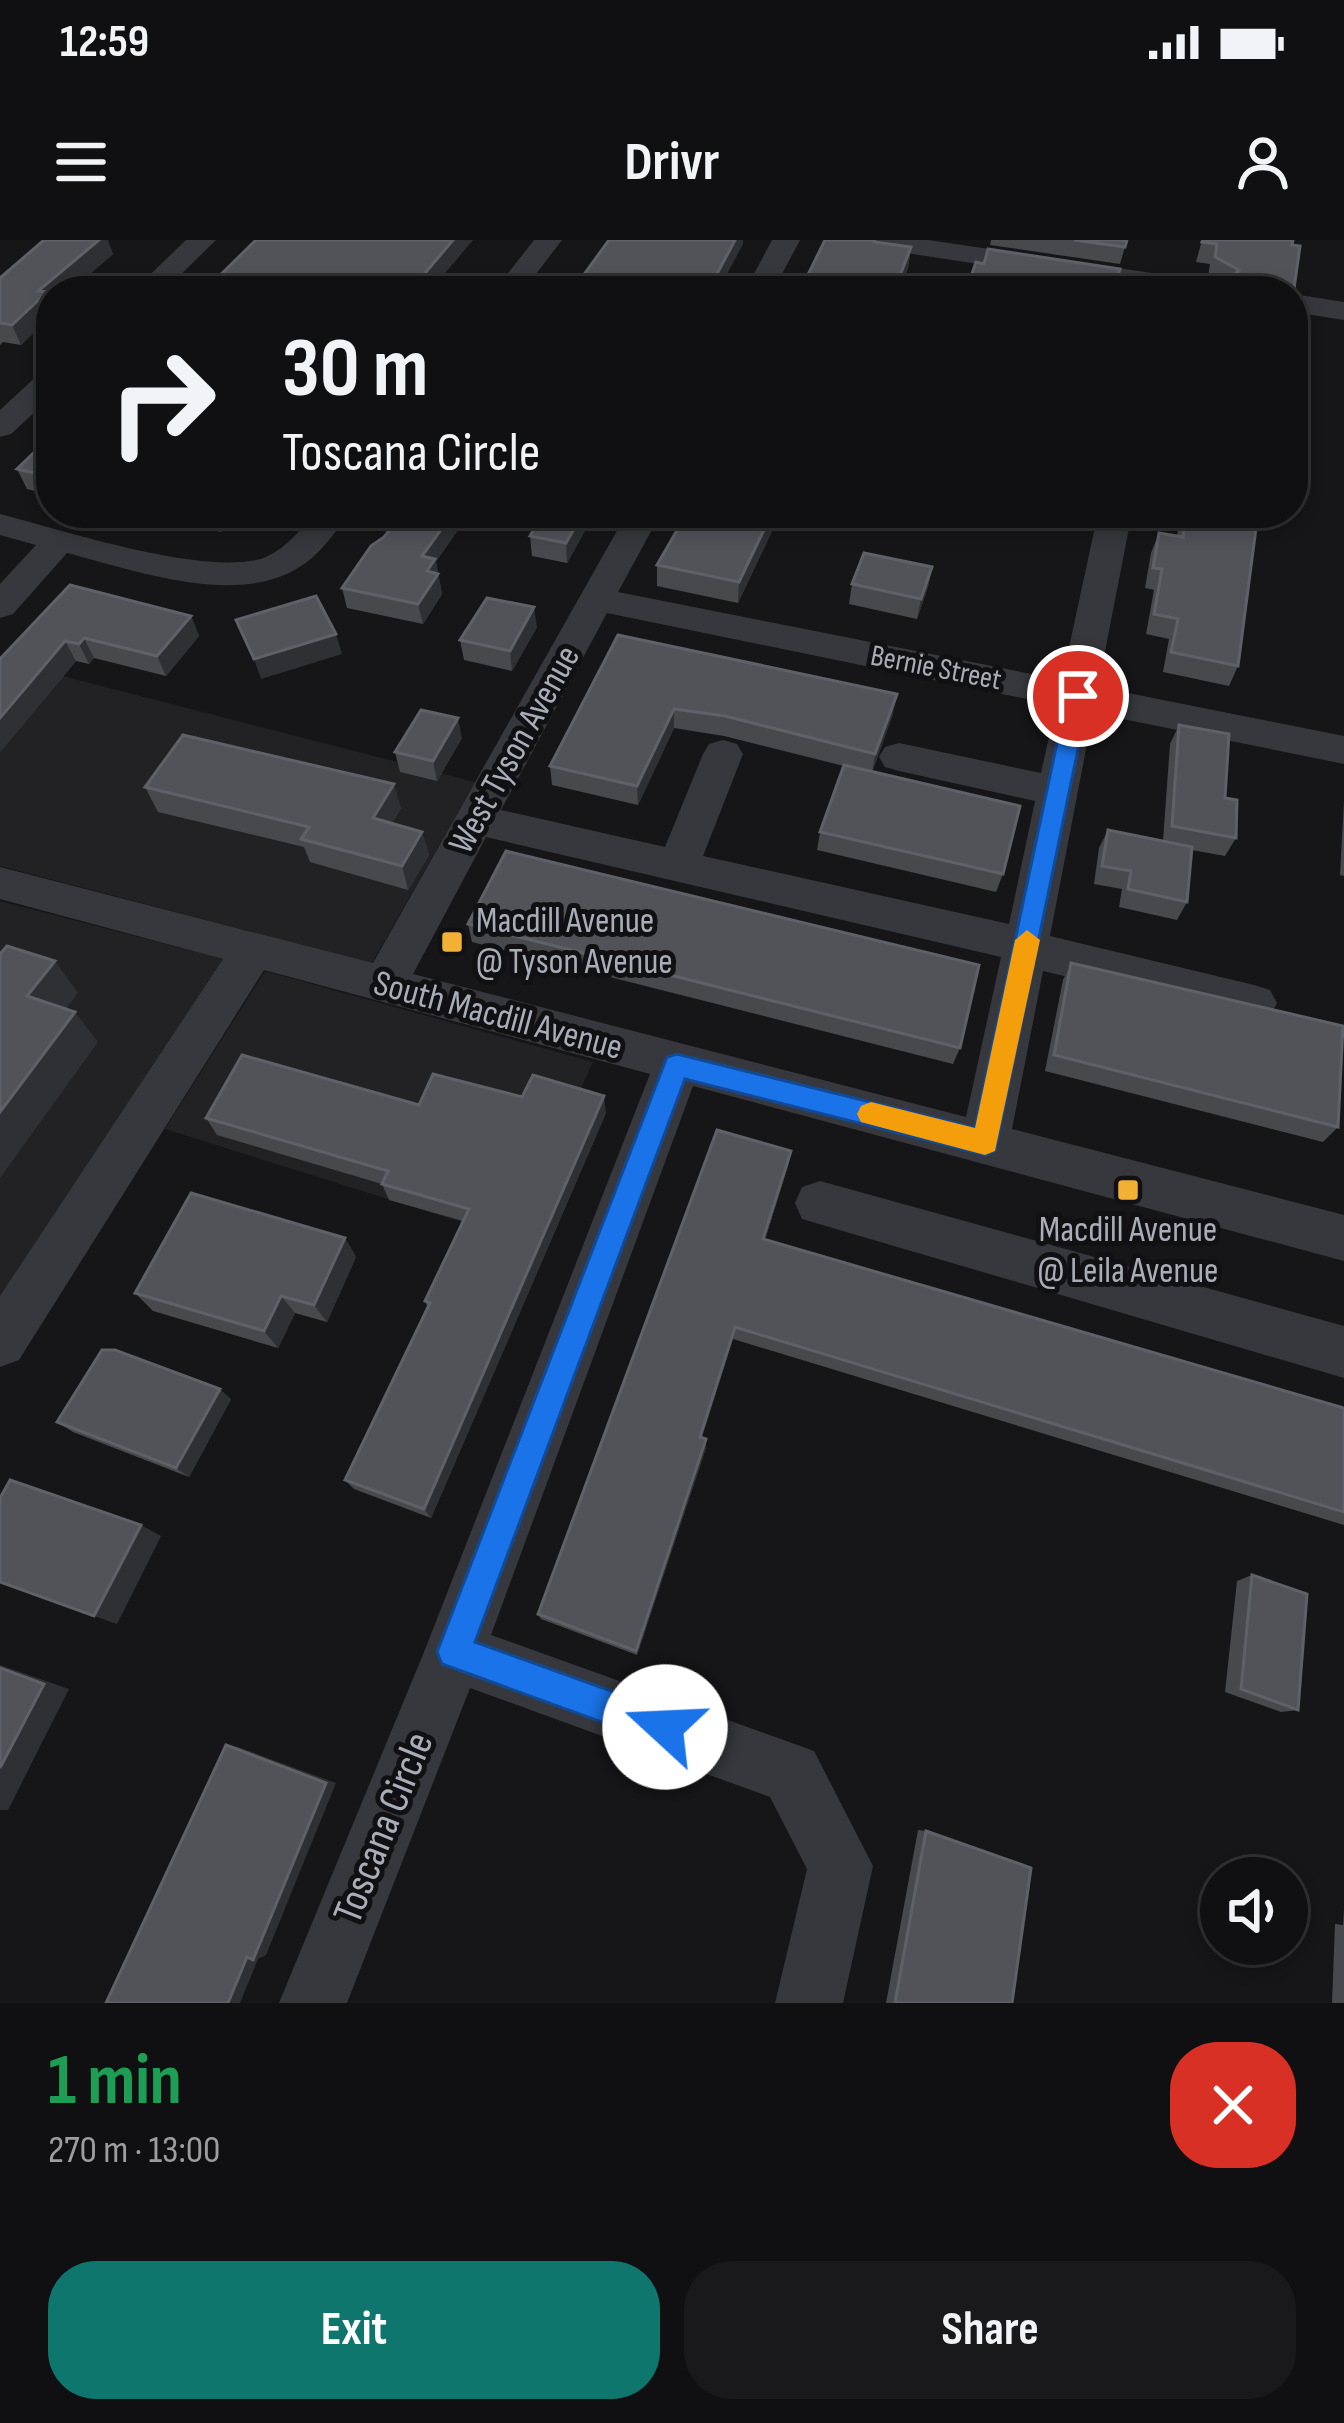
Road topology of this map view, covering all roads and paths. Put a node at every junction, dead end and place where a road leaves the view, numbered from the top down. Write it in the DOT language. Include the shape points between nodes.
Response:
graph roads {
  1 [pos="202,240"];
  2 [pos="548,240"];
  3 [pos="786,240"];
  4 [pos="873,240"];
  5 [pos="163,276"];
  6 [pos="520,276"];
  7 [pos="767,276"];
  8 [pos="1141,276"];
  9 [pos="1308,305"];
  10 [pos="1344,310"];
  11 [pos="36,394"];
  12 [pos="0,427"];
  13 [pos="0,524"];
  14 [pos="320,528"];
  15 [pos="636,528"];
  16 [pos="1112,528"];
  17 [pos="60,540"];
  18 [pos="599,600"];
  19 [pos="0,606"];
  20 [pos="1078,696"];
  21 [pos="1344,750"];
  22 [pos="723,754"];
  23 [pos="899,757"];
  24 [pos="1058,791"];
  25 [pos="476,820"];
  26 [pos="679,866"];
  27 [pos="0,883"];
  28 [pos="1026,945"];
  29 [pos="254,949"];
  30 [pos="384,985"];
  31 [pos="1255,1003"];
  32 [pos="677,1065"];
  33 [pos="985,1143"];
  34 [pos="820,1203"];
  35 [pos="1344,1238"];
  36 [pos="0,1342"];
  37 [pos="1344,1352"];
  38 [pos="454,1652"];
  39 [pos="314,2003"];
  40 [pos="809,2003"];
  1 -- 5 [label="street"];
  2 -- 6 [label="street"];
  3 -- 7 [label="street"];
  4 -- 8 [label="street"];
  9 -- 10 [label="street"];
  11 -- 12 [label="street"];
  13 -- 17 [label="street"];
  14 -- 17 [label="street" via="302,551 266,569 221,574"];
  15 -- 18 [label="street, West Tyson Avenue"];
  16 -- 20 [label="street"];
  17 -- 19 [label="street"];
  18 -- 20 [label="street, Bernie Street"];
  18 -- 25 [label="street, West Tyson Avenue"];
  20 -- 21 [label="street, Bernie Street"];
  20 -- 24 [label="street"];
  22 -- 26 [label="street"];
  23 -- 24 [label="street"];
  24 -- 28 [label="street"];
  25 -- 26 [label="street"];
  25 -- 30 [label="street, West Tyson Avenue"];
  26 -- 28 [label="street"];
  27 -- 29 [label="street, South Macdill Avenue"];
  28 -- 31 [label="street"];
  28 -- 33 [label="street"];
  29 -- 30 [label="street, South Macdill Avenue"];
  29 -- 36 [label="street"];
  30 -- 32 [label="street, South Macdill Avenue"];
  32 -- 33 [label="street, South Macdill Avenue"];
  32 -- 38 [label="street, Toscana Circle"];
  33 -- 35 [label="street, South Macdill Avenue"];
  34 -- 37 [label="street"];
  38 -- 39 [label="street, Toscana Circle"];
  38 -- 40 [label="street" via="792,1773 840,1866"];
}
